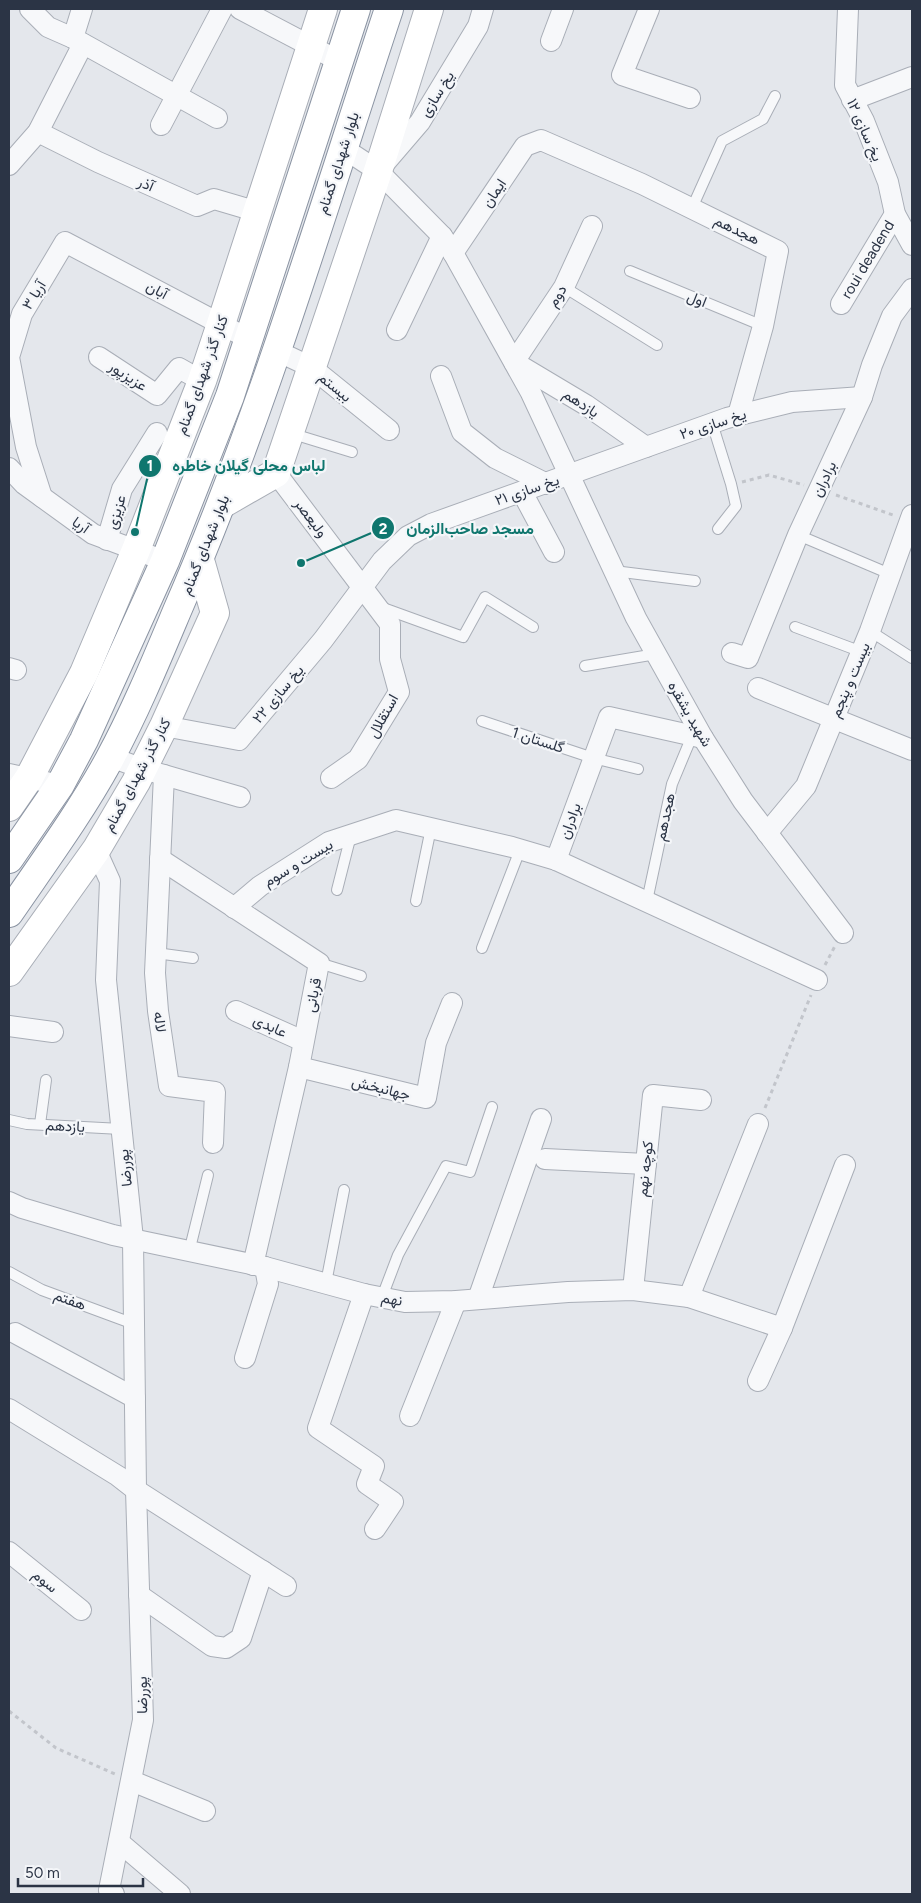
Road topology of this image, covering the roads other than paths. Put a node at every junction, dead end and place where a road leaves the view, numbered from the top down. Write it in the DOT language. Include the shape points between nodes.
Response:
graph roads {
  1 [pos="30,9"];
  2 [pos="82,9"];
  3 [pos="222,9"];
  4 [pos="240,9"];
  5 [pos="323,9"];
  6 [pos="356,9"];
  7 [pos="389,9"];
  8 [pos="429,9"];
  9 [pos="483,9"];
  10 [pos="563,9"];
  11 [pos="649,9"];
  12 [pos="848,9"];
  13 [pos="78,41"];
  14 [pos="551,41"];
  15 [pos="311,46"];
  16 [pos="339,61"];
  17 [pos="912,77"];
  18 [pos="176,96"];
  19 [pos="774,96"];
  20 [pos="690,98"];
  21 [pos="852,100"];
  22 [pos="217,118"];
  23 [pos="161,125"];
  24 [pos="38,132"];
  25 [pos="541,140"];
  26 [pos="343,148"];
  27 [pos="9,165"];
  28 [pos="378,171"];
  29 [pos="692,208"];
  30 [pos="258,212"];
  31 [pos="895,214"];
  32 [pos="592,226"];
  33 [pos="442,236"];
  34 [pos="65,242"];
  35 [pos="912,245"];
  36 [pos="453,253"];
  37 [pos="630,271"];
  38 [pos="564,287"];
  39 [pos="912,289"];
  40 [pos="841,304"];
  41 [pos="15,307"];
  42 [pos="221,324"];
  43 [pos="763,326"];
  44 [pos="397,330"];
  45 [pos="249,339"];
  46 [pos="658,345"];
  47 [pos="277,351"];
  48 [pos="99,357"];
  49 [pos="514,362"];
  50 [pos="311,367"];
  51 [pos="441,376"];
  52 [pos="202,380"];
  53 [pos="862,397"];
  54 [pos="738,415"];
  55 [pos="712,423"];
  56 [pos="389,430"];
  57 [pos="157,432"];
  58 [pos="290,433"];
  59 [pos="646,447"];
  60 [pos="352,452"];
  61 [pos="9,468"];
  62 [pos="276,473"];
  63 [pos="570,476"];
  64 [pos="547,484"];
  65 [pos="522,492"];
  66 [pos="42,497"];
  67 [pos="222,504"];
  68 [pos="912,514"];
  69 [pos="718,529"];
  70 [pos="798,535"];
  71 [pos="107,540"];
  72 [pos="907,548"];
  73 [pos="136,550"];
  74 [pos="554,552"];
  75 [pos="200,560"];
  76 [pos="165,561"];
  77 [pos="614,571"];
  78 [pos="890,574"];
  79 [pos="695,581"];
  80 [pos="363,587"];
  81 [pos="377,606"];
  82 [pos="533,627"];
  83 [pos="795,627"];
  84 [pos="870,631"];
  85 [pos="862,652"];
  86 [pos="732,653"];
  87 [pos="656,654"];
  88 [pos="912,658"];
  89 [pos="585,666"];
  90 [pos="758,688"];
  91 [pos="834,718"];
  92 [pos="482,721"];
  93 [pos="164,726"];
  94 [pos="697,737"];
  95 [pos="912,750"];
  96 [pos="111,757"];
  97 [pos="593,758"];
  98 [pos="638,769"];
  99 [pos="153,772"];
  100 [pos="19,776"];
  101 [pos="331,778"];
  102 [pos="60,784"];
  103 [pos="240,798"];
  104 [pos="9,807"];
  105 [pos="431,828"];
  106 [pos="767,833"];
  107 [pos="351,835"];
  108 [pos="96,850"];
  109 [pos="520,850"];
  110 [pos="9,859"];
  111 [pos="160,860"];
  112 [pos="556,860"];
  113 [pos="337,890"];
  114 [pos="416,901"];
  115 [pos="647,901"];
  116 [pos="234,908"];
  117 [pos="9,913"];
  118 [pos="843,933"];
  119 [pos="482,948"];
  120 [pos="156,953"];
  121 [pos="193,958"];
  122 [pos="319,964"];
  123 [pos="9,972"];
  124 [pos="361,976"];
  125 [pos="817,980"];
  126 [pos="452,1003"];
  127 [pos="236,1011"];
  128 [pos="9,1026"];
  129 [pos="52,1032"];
  130 [pos="303,1041"];
  131 [pos="298,1067"];
  132 [pos="46,1080"];
  133 [pos="701,1100"];
  134 [pos="492,1108"];
  135 [pos="541,1119"];
  136 [pos="9,1120"];
  137 [pos="40,1124"];
  138 [pos="758,1124"];
  139 [pos="122,1129"];
  140 [pos="213,1143"];
  141 [pos="545,1159"];
  142 [pos="646,1164"];
  143 [pos="845,1165"];
  144 [pos="208,1176"];
  145 [pos="344,1190"];
  146 [pos="9,1202"];
  147 [pos="133,1239"];
  148 [pos="189,1252"];
  149 [pos="259,1266"];
  150 [pos="9,1272"];
  151 [pos="326,1283"];
  152 [pos="633,1290"];
  153 [pos="373,1295"];
  154 [pos="689,1297"];
  155 [pos="478,1299"];
  156 [pos="456,1301"];
  157 [pos="134,1324"];
  158 [pos="782,1328"];
  159 [pos="14,1332"];
  160 [pos="245,1358"];
  161 [pos="758,1380"];
  162 [pos="135,1398"];
  163 [pos="9,1409"];
  164 [pos="410,1416"];
  165 [pos="136,1490"];
  166 [pos="375,1529"];
  167 [pos="9,1552"];
  168 [pos="263,1571"];
  169 [pos="286,1586"];
  170 [pos="139,1595"];
  171 [pos="81,1610"];
  172 [pos="132,1781"];
  173 [pos="204,1811"];
  174 [pos="119,1842"];
  175 [pos="110,1893"];
  176 [pos="180,1894"];
  1 -- 13 [label="street" via="48,27"];
  2 -- 13 [label="street"];
  3 -- 18 [label="street"];
  4 -- 15 [label="street"];
  5 -- 15 [label="main road, کنار گذر شهدای گمنام"];
  6 -- 16 [label="main road, بلوار شهدای گمنام"];
  7 -- 26 [label="main road, بلوار شهدای گمنام"];
  8 -- 28 [label="main road"];
  9 -- 28 [label="street, یخ سازی" via="478,26 420,122"];
  10 -- 14 [label="street"];
  11 -- 20 [label="street" via="622,75"];
  12 -- 21 [label="street, یخ سازی ۱۲" via="845,85"];
  13 -- 18 [label="street"];
  13 -- 24 [label="street"];
  15 -- 16 [label="street"];
  15 -- 30 [label="main road, کنار گذر شهدای گمنام"];
  16 -- 45 [label="main road, بلوار شهدای گمنام"];
  17 -- 21 [label="street"];
  18 -- 22 [label="street"];
  18 -- 23 [label="street"];
  19 -- 29 [label="lane" via="763,119 722,141"];
  21 -- 31 [label="street, یخ سازی ۱۲" via="864,120 888,182"];
  24 -- 27 [label="street"];
  24 -- 30 [label="street, آذر" via="197,206 214,199"];
  25 -- 29 [label="street, هجدهم"];
  25 -- 36 [label="street, ایمان" via="525,146"];
  26 -- 28 [label="street"];
  26 -- 47 [label="main road, بلوار شهدای گمنام"];
  28 -- 33 [label="street"];
  28 -- 50 [label="main road"];
  29 -- 43 [label="street, هجدهم" via="778,251"];
  30 -- 42 [label="main road, کنار گذر شهدای گمنام"];
  31 -- 35 [label="street, یخ سازی ۱۲"];
  31 -- 40 [label="street, roui deadend"];
  32 -- 38 [label="street, دوم"];
  33 -- 36 [label="street"];
  33 -- 44 [label="street"];
  34 -- 41 [label="street, آریا ۳"];
  34 -- 42 [label="street, آبان"];
  36 -- 49 [label="street"];
  37 -- 43 [label="lane, اول"];
  38 -- 46 [label="lane"];
  38 -- 49 [label="street, دوم"];
  39 -- 53 [label="street, برادران" via="892,316"];
  41 -- 66 [label="street, آریا ۳" via="9,357 26,447"];
  42 -- 45 [label="street, آبان"];
  42 -- 52 [label="main road, کنار گذر شهدای گمنام"];
  43 -- 54 [label="street, هجدهم"];
  45 -- 76 [label="main road, بلوار شهدای گمنام"];
  47 -- 50 [label="street, بیستم"];
  47 -- 67 [label="main road, بلوار شهدای گمنام"];
  48 -- 52 [label="street, عزیزپور" via="156,395 179,368"];
  49 -- 59 [label="street, یازدهم" via="586,405"];
  49 -- 63 [label="street"];
  50 -- 56 [label="street, بیستم"];
  50 -- 58 [label="main road"];
  51 -- 64 [label="street" via="462,432 495,458"];
  52 -- 73 [label="main road, کنار گذر شهدای گمنام"];
  53 -- 54 [label="street, یخ سازی ۲۰" via="792,402"];
  53 -- 70 [label="street, برادران"];
  54 -- 55 [label="street, یخ سازی ۲۰"];
  55 -- 59 [label="street, یخ سازی ۲۰"];
  55 -- 69 [label="lane" via="736,506"];
  57 -- 71 [label="street, عزیزی" via="122,489"];
  58 -- 60 [label="lane"];
  58 -- 62 [label="main road"];
  59 -- 63 [label="street, یخ سازی ۲۰"];
  61 -- 66 [label="street, آریا"];
  62 -- 67 [label="main road"];
  62 -- 80 [label="street, ولیعصر"];
  63 -- 64 [label="street, یخ سازی ۲۱"];
  63 -- 77 [label="street, شهید یشقره"];
  64 -- 65 [label="street, یخ سازی ۲۱"];
  65 -- 74 [label="street"];
  65 -- 80 [label="street, یخ سازی ۲۱" via="431,524 408,536 382,561"];
  66 -- 71 [label="street, آریا" via="93,534"];
  67 -- 75 [label="main road, بلوار شهدای گمنام"];
  68 -- 72 [label="street, بیست و پنجم"];
  70 -- 78 [label="lane"];
  70 -- 86 [label="street, برادران" via="748,658"];
  71 -- 73 [label="street, آریا"];
  72 -- 78 [label="street, بیست و پنجم"];
  73 -- 76 [label="street, آریا"];
  73 -- 100 [label="main road, کنار گذر شهدای گمنام" via="84,673"];
  75 -- 93 [label="main road, کنار گذر شهدای گمنام" via="215,613"];
  75 -- 96 [label="main road, بلوار شهدای گمنام"];
  76 -- 102 [label="main road, بلوار شهدای گمنام" via="84,740"];
  77 -- 79 [label="lane"];
  77 -- 87 [label="street, شهید یشقره"];
  78 -- 84 [label="street, بیست و پنجم"];
  80 -- 81 [label="street, استقلال"];
  80 -- 93 [label="street, یخ سازی ۲۲" via="239,740"];
  81 -- 82 [label="lane" via="463,638 485,597"];
  81 -- 101 [label="street, استقلال" via="390,624 390,659 399,692 358,759"];
  83 -- 85 [label="lane"];
  84 -- 85 [label="street, بیست و پنجم"];
  84 -- 88 [label="lane"];
  85 -- 91 [label="street, بیست و پنجم"];
  87 -- 89 [label="lane"];
  87 -- 94 [label="street, شهید یشقره"];
  90 -- 91 [label="street"];
  91 -- 95 [label="street"];
  91 -- 106 [label="street, بیست و پنجم" via="806,786"];
  92 -- 97 [label="lane, گلستان 1"];
  93 -- 99 [label="main road, کنار گذر شهدای گمنام"];
  94 -- 97 [label="street, برادران" via="609,717"];
  94 -- 106 [label="street, شهید یشقره"];
  94 -- 115 [label="lane, هجدهم" via="672,784"];
  96 -- 99 [label="street"];
  96 -- 117 [label="main road, بلوار شهدای گمنام" via="85,803"];
  97 -- 98 [label="lane, گلستان 1"];
  97 -- 112 [label="street, برادران"];
  99 -- 103 [label="street"];
  99 -- 108 [label="main road, کنار گذر شهدای گمنام"];
  99 -- 111 [label="street"];
  100 -- 102 [label="street"];
  100 -- 104 [label="main road, کنار گذر شهدای گمنام"];
  102 -- 110 [label="main road, بلوار شهدای گمنام"];
  105 -- 107 [label="street, بیست و سوم" via="396,820"];
  105 -- 109 [label="street"];
  105 -- 114 [label="lane"];
  106 -- 118 [label="street, شهید یشقره"];
  107 -- 113 [label="lane"];
  107 -- 116 [label="street, بیست و سوم" via="329,842 260,886"];
  108 -- 123 [label="main road, کنار گذر شهدای گمنام"];
  108 -- 139 [label="street, پوررضا" via="110,881 106,980"];
  109 -- 112 [label="street"];
  109 -- 119 [label="lane"];
  111 -- 116 [label="street, قربانی"];
  111 -- 120 [label="street, لاله"];
  112 -- 115 [label="street"];
  115 -- 125 [label="street"];
  116 -- 122 [label="street, قربانی"];
  120 -- 121 [label="lane"];
  120 -- 140 [label="street, لاله" via="158,1011 169,1086 215,1092"];
  122 -- 124 [label="lane"];
  122 -- 130 [label="street, قربانی"];
  126 -- 131 [label="street, جهانبخش" via="436,1043 426,1098"];
  127 -- 130 [label="street, عابدی"];
  128 -- 129 [label="street"];
  130 -- 131 [label="street, قربانی"];
  131 -- 149 [label="street, قربانی"];
  132 -- 137 [label="lane"];
  133 -- 142 [label="street, کوچه نهم" via="653,1095"];
  134 -- 153 [label="lane" via="470,1172 446,1166"];
  135 -- 155 [label="street"];
  136 -- 137 [label="lane, یازدهم"];
  137 -- 139 [label="lane, یازدهم"];
  138 -- 154 [label="street"];
  139 -- 147 [label="street, پوررضا"];
  141 -- 142 [label="street"];
  142 -- 152 [label="street, کوچه نهم"];
  143 -- 158 [label="street"];
  144 -- 148 [label="lane"];
  145 -- 151 [label="lane"];
  146 -- 147 [label="street, نهم"];
  147 -- 148 [label="street, نهم"];
  147 -- 157 [label="street, پوررضا"];
  148 -- 149 [label="street, نهم"];
  149 -- 151 [label="street, نهم"];
  149 -- 160 [label="street, قربانی" via="268,1284"];
  150 -- 157 [label="lane, هفتم" via="42,1290"];
  151 -- 153 [label="street, نهم"];
  152 -- 154 [label="street, نهم"];
  152 -- 155 [label="street, نهم"];
  153 -- 156 [label="street, نهم" via="405,1302"];
  153 -- 166 [label="street" via="318,1428 374,1466 367,1484 393,1502"];
  154 -- 158 [label="street, نهم"];
  155 -- 156 [label="street, نهم"];
  156 -- 164 [label="street"];
  157 -- 162 [label="street, پوررضا"];
  158 -- 161 [label="street"];
  159 -- 162 [label="street"];
  162 -- 165 [label="street, پوررضا"];
  163 -- 165 [label="street"];
  165 -- 168 [label="street"];
  165 -- 170 [label="street, پوررضا"];
  167 -- 171 [label="street, سوم"];
  168 -- 169 [label="street"];
  168 -- 170 [label="street" via="241,1638 226,1648 212,1646"];
  170 -- 172 [label="street, پوررضا" via="143,1720"];
  172 -- 173 [label="street"];
  172 -- 174 [label="street, پوررضا"];
  174 -- 175 [label="street, پوررضا"];
  174 -- 176 [label="street"];
}
